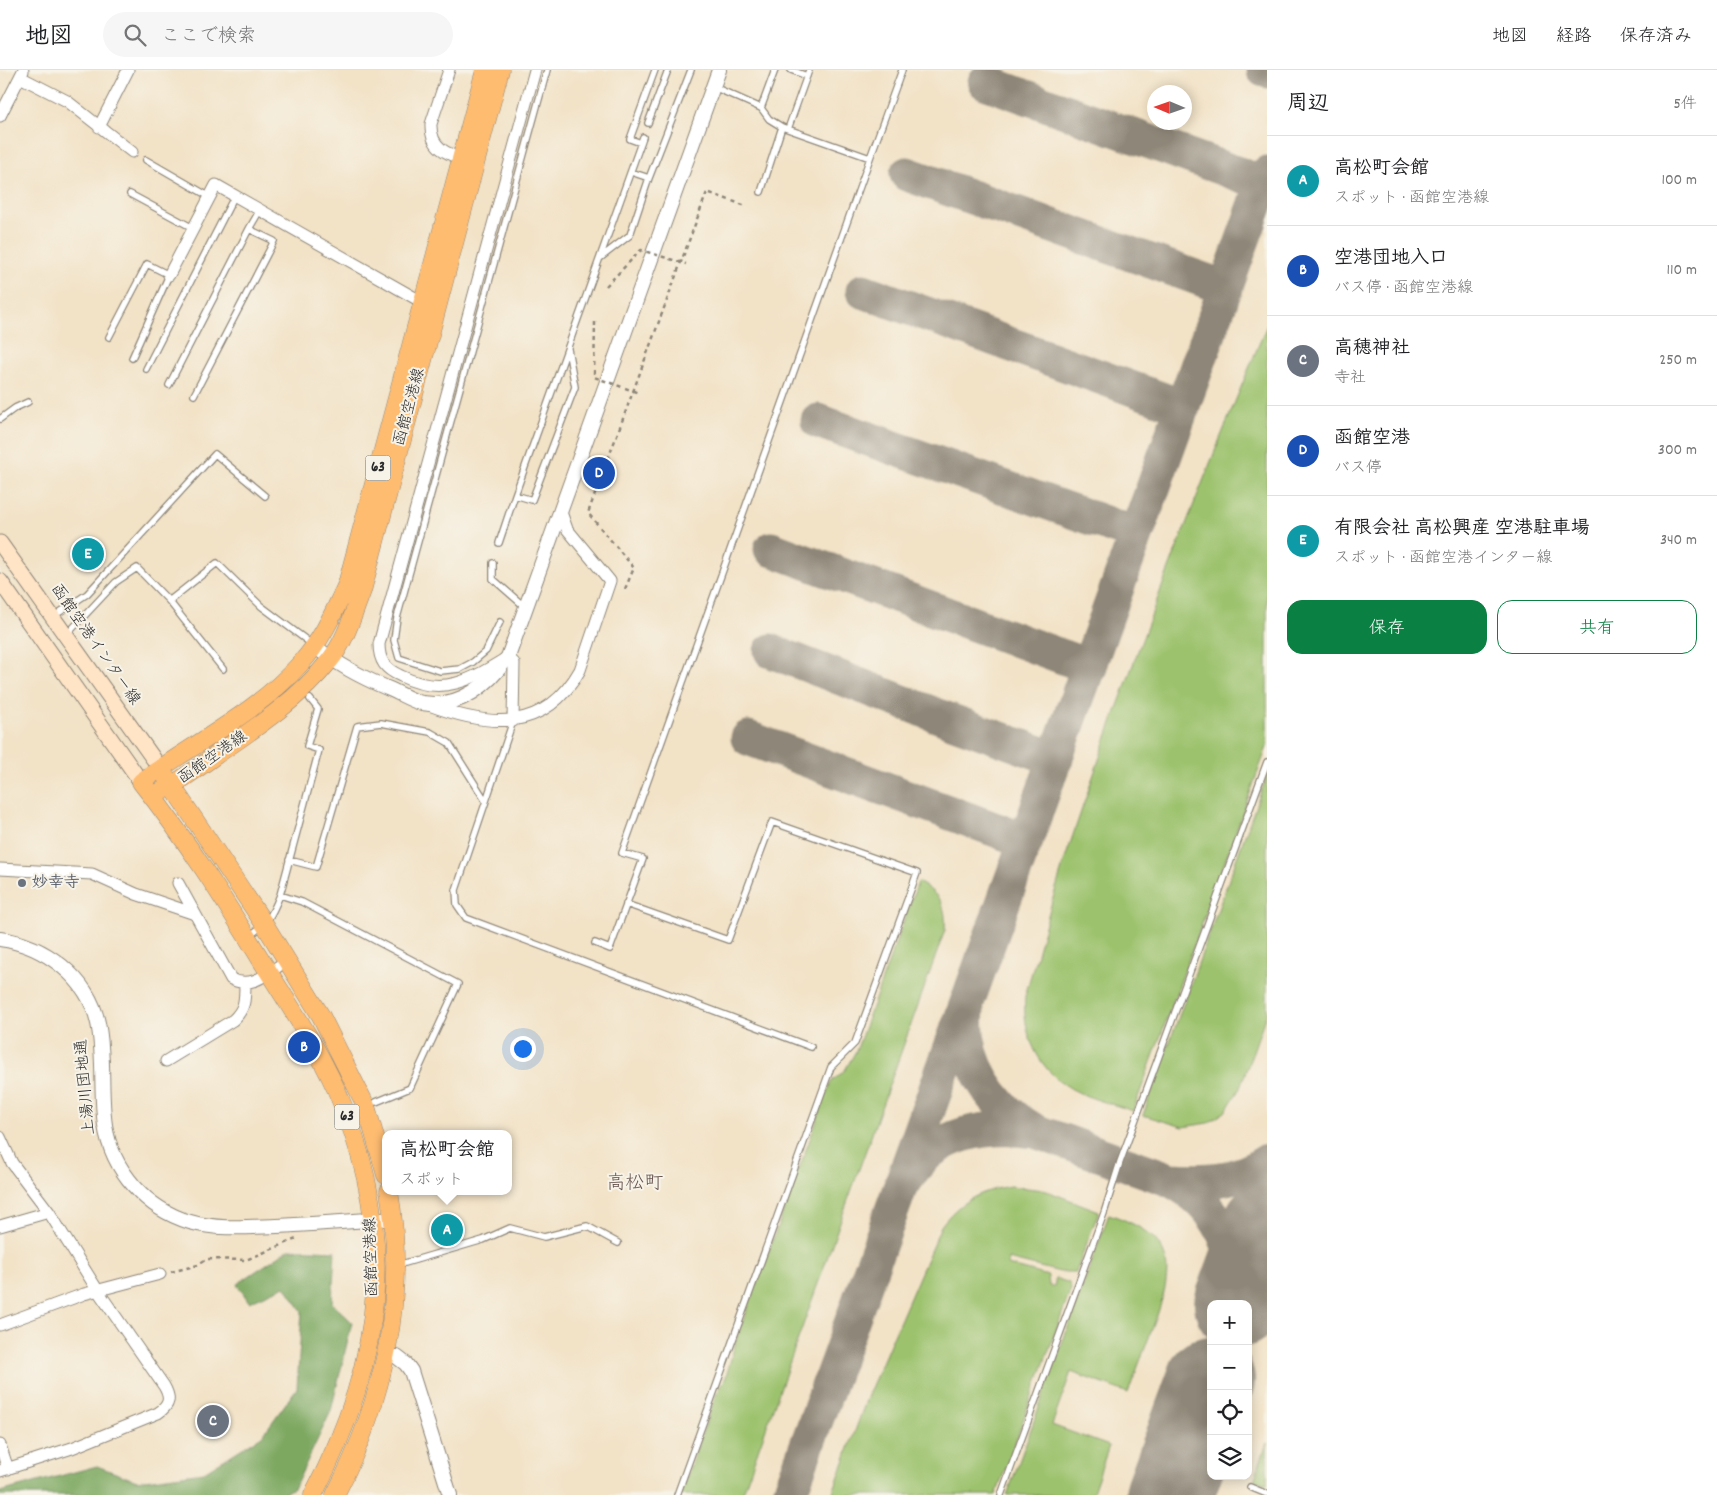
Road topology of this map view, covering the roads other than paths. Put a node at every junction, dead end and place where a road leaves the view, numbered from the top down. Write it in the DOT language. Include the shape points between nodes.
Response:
graph roads {
  1 [pos="128,70"];
  2 [pos="449,70"];
  3 [pos="485,70"];
  4 [pos="500,70"];
  5 [pos="535,70"];
  6 [pos="547,70"];
  7 [pos="655,70"];
  8 [pos="668,70"];
  9 [pos="691,70"];
  10 [pos="719,70"];
  11 [pos="775,70"];
  12 [pos="791,70"];
  13 [pos="902,70"];
  14 [pos="22,73"];
  15 [pos="808,73"];
  16 [pos="714,87"];
  17 [pos="761,108"];
  18 [pos="0,116"];
  19 [pos="648,123"];
  20 [pos="99,127"];
  21 [pos="785,128"];
  22 [pos="132,152"];
  23 [pos="870,158"];
  24 [pos="146,160"];
  25 [pos="468,162"];
  26 [pos="631,172"];
  27 [pos="649,178"];
  28 [pos="762,192"];
  29 [pos="130,194"];
  30 [pos="235,195"];
  31 [pos="210,197"];
  32 [pos="260,210"];
  33 [pos="193,228"];
  34 [pos="249,229"];
  35 [pos="600,258"];
  36 [pos="169,275"];
  37 [pos="422,302"];
  38 [pos="109,337"];
  39 [pos="568,346"];
  40 [pos="132,358"];
  41 [pos="146,369"];
  42 [pos="169,385"];
  43 [pos="194,394"];
  44 [pos="28,402"];
  45 [pos="0,419"];
  46 [pos="514,494"];
  47 [pos="264,496"];
  48 [pos="561,512"];
  49 [pos="0,543"];
  50 [pos="499,543"];
  51 [pos="493,563"];
  52 [pos="0,581"];
  53 [pos="169,601"];
  54 [pos="525,607"];
  55 [pos="60,612"];
  56 [pos="500,622"];
  57 [pos="72,629"];
  58 [pos="314,646"];
  59 [pos="508,657"];
  60 [pos="331,659"];
  61 [pos="223,669"];
  62 [pos="310,699"];
  63 [pos="422,702"];
  64 [pos="513,721"];
  65 [pos="1267,762"];
  66 [pos="160,768"];
  67 [pos="172,786"];
  68 [pos="147,789"];
  69 [pos="485,800"];
  70 [pos="289,860"];
  71 [pos="0,869"];
  72 [pos="178,883"];
  73 [pos="280,895"];
  74 [pos="626,904"];
  75 [pos="195,914"];
  76 [pos="265,925"];
  77 [pos="247,937"];
  78 [pos="0,940"];
  79 [pos="595,943"];
  80 [pos="286,961"];
  81 [pos="269,973"];
  82 [pos="245,984"];
  83 [pos="811,1047"];
  84 [pos="166,1061"];
  85 [pos="376,1102"];
  86 [pos="0,1137"];
  87 [pos="382,1161"];
  88 [pos="390,1195"];
  89 [pos="49,1212"];
  90 [pos="394,1218"];
  91 [pos="372,1220"];
  92 [pos="0,1226"];
  93 [pos="618,1243"];
  94 [pos="406,1264"];
  95 [pos="160,1274"];
  96 [pos="98,1291"];
  97 [pos="0,1324"];
  98 [pos="397,1357"];
  99 [pos="0,1445"];
  100 [pos="4,1470"];
  101 [pos="1250,1487"];
  102 [pos="1267,1494"];
  103 [pos="313,1495"];
  104 [pos="335,1495"];
  105 [pos="450,1495"];
  106 [pos="677,1495"];
  107 [pos="1001,1495"];
  1 -- 20 [label="street"];
  2 -- 25 [label="street" via="431,133 439,149"];
  3 -- 25 [label="main road, 函館空港線 / 63"];
  4 -- 25 [label="main road, 函館空港線 / 63"];
  5 -- 59 [label="street" via="379,644 382,663 387,669 415,682 434,686 452,685 473,677"];
  6 -- 56 [label="lane" via="394,640 399,658 440,671 460,669 486,651"];
  7 -- 26 [label="lane" via="630,139 642,140"];
  8 -- 19 [label="lane"];
  9 -- 27 [label="lane"];
  10 -- 16 [label="street"];
  11 -- 17 [label="lane"];
  12 -- 15 [label="lane"];
  13 -- 23 [label="lane"];
  14 -- 18 [label="street"];
  14 -- 20 [label="street" via="67,101"];
  15 -- 21 [label="lane"];
  16 -- 17 [label="lane"];
  16 -- 48 [label="street"];
  17 -- 21 [label="lane" via="768,119"];
  20 -- 22 [label="street"];
  21 -- 23 [label="lane"];
  21 -- 28 [label="lane"];
  23 -- 74 [label="lane" via="622,852 643,859"];
  24 -- 31 [label="lane"];
  25 -- 37 [label="main road, 函館空港線 / 63"];
  25 -- 60 [label="main road, 函館空港線 / 63" via="362,591 347,631"];
  26 -- 27 [label="lane"];
  26 -- 35 [label="lane"];
  27 -- 35 [label="lane" via="630,235"];
  29 -- 33 [label="lane"];
  30 -- 31 [label="street" via="216,184"];
  30 -- 32 [label="street"];
  30 -- 41 [label="lane"];
  31 -- 33 [label="street"];
  32 -- 34 [label="lane"];
  32 -- 37 [label="street"];
  33 -- 36 [label="street"];
  34 -- 42 [label="lane"];
  34 -- 43 [label="lane" via="274,242"];
  35 -- 39 [label="lane"];
  36 -- 38 [label="lane" via="147,264"];
  36 -- 40 [label="lane"];
  37 -- 58 [label="main road, 函館空港線 / 63" via="347,584"];
  39 -- 46 [label="lane"];
  39 -- 46 [label="lane" via="575,387 532,500"];
  44 -- 45 [label="lane"];
  46 -- 50 [label="lane"];
  47 -- 55 [label="lane" via="215,454 87,594"];
  48 -- 54 [label="street"];
  48 -- 64 [label="street" via="568,529 610,581 573,682 553,704"];
  49 -- 66 [label="main road, 函館空港インター線"];
  51 -- 54 [label="lane" via="493,579"];
  52 -- 68 [label="main road"];
  53 -- 57 [label="lane" via="137,568 116,582"];
  53 -- 58 [label="lane" via="217,562 261,606"];
  53 -- 61 [label="lane"];
  54 -- 59 [label="street"];
  58 -- 60 [label="street"];
  58 -- 66 [label="main road, 函館空港線 / 63" via="286,678 252,707"];
  59 -- 63 [label="street" via="474,693 452,701"];
  59 -- 64 [label="street" via="514,663"];
  60 -- 63 [label="street" via="363,678"];
  60 -- 67 [label="main road, 函館空港線 / 63" via="304,689 265,722"];
  62 -- 70 [label="lane" via="318,709 307,746 320,750"];
  63 -- 64 [label="street" via="476,721"];
  64 -- 69 [label="lane"];
  65 -- 107 [label="lane"];
  66 -- 67 [label="main road, 函館空港線 / 63"];
  66 -- 68 [label="main road, 函館空港線 / 63"];
  67 -- 68 [label="main road, 函館空港線 / 63"];
  67 -- 76 [label="main road, 函館空港線 / 63"];
  68 -- 77 [label="main road, 函館空港線 / 63" via="165,811"];
  69 -- 70 [label="lane" via="449,742 430,732 381,723 357,726 316,867"];
  69 -- 83 [label="lane" via="456,890 457,905 466,918"];
  70 -- 73 [label="lane"];
  71 -- 75 [label="street" via="92,874 136,894"];
  72 -- 75 [label="street"];
  73 -- 76 [label="lane"];
  73 -- 85 [label="lane" via="302,902 458,984 410,1088"];
  74 -- 79 [label="lane" via="610,948"];
  74 -- 106 [label="lane" via="728,940 772,822 917,873 855,1043 831,1067"];
  75 -- 82 [label="street" via="231,979"];
  76 -- 77 [label="lane"];
  76 -- 80 [label="main road, 函館空港線 / 63"];
  77 -- 81 [label="main road, 函館空港線 / 63"];
  78 -- 91 [label="street, 上湯川団地通" via="24,945 47,955 70,975 85,995 100,1034 108,1139 127,1176 148,1199 176,1217 214,1227"];
  80 -- 81 [label="street"];
  80 -- 87 [label="main road, 函館空港線 / 63" via="321,1016 366,1106"];
  81 -- 82 [label="street"];
  81 -- 91 [label="main road, 函館空港線 / 63" via="336,1089 360,1157"];
  82 -- 84 [label="street" via="242,1012"];
  86 -- 89 [label="street" via="12,1163"];
  88 -- 90 [label="main road, 函館空港線"];
  89 -- 92 [label="street"];
  89 -- 96 [label="street"];
  90 -- 91 [label="street, 上湯川団地通"];
  90 -- 104 [label="main road, 函館空港線" via="395,1291 387,1354 370,1416"];
  91 -- 103 [label="main road, 函館空港線 / 63" via="376,1284 369,1349 342,1436"];
  93 -- 94 [label="lane" via="587,1226 544,1237 510,1228 483,1240"];
  95 -- 96 [label="street"];
  96 -- 97 [label="street"];
  96 -- 100 [label="street" via="164,1386 169,1397 166,1406 158,1413 72,1448"];
  98 -- 105 [label="street" via="411,1371"];
  99 -- 100 [label="street"];
  101 -- 102 [label="lane"];
}
